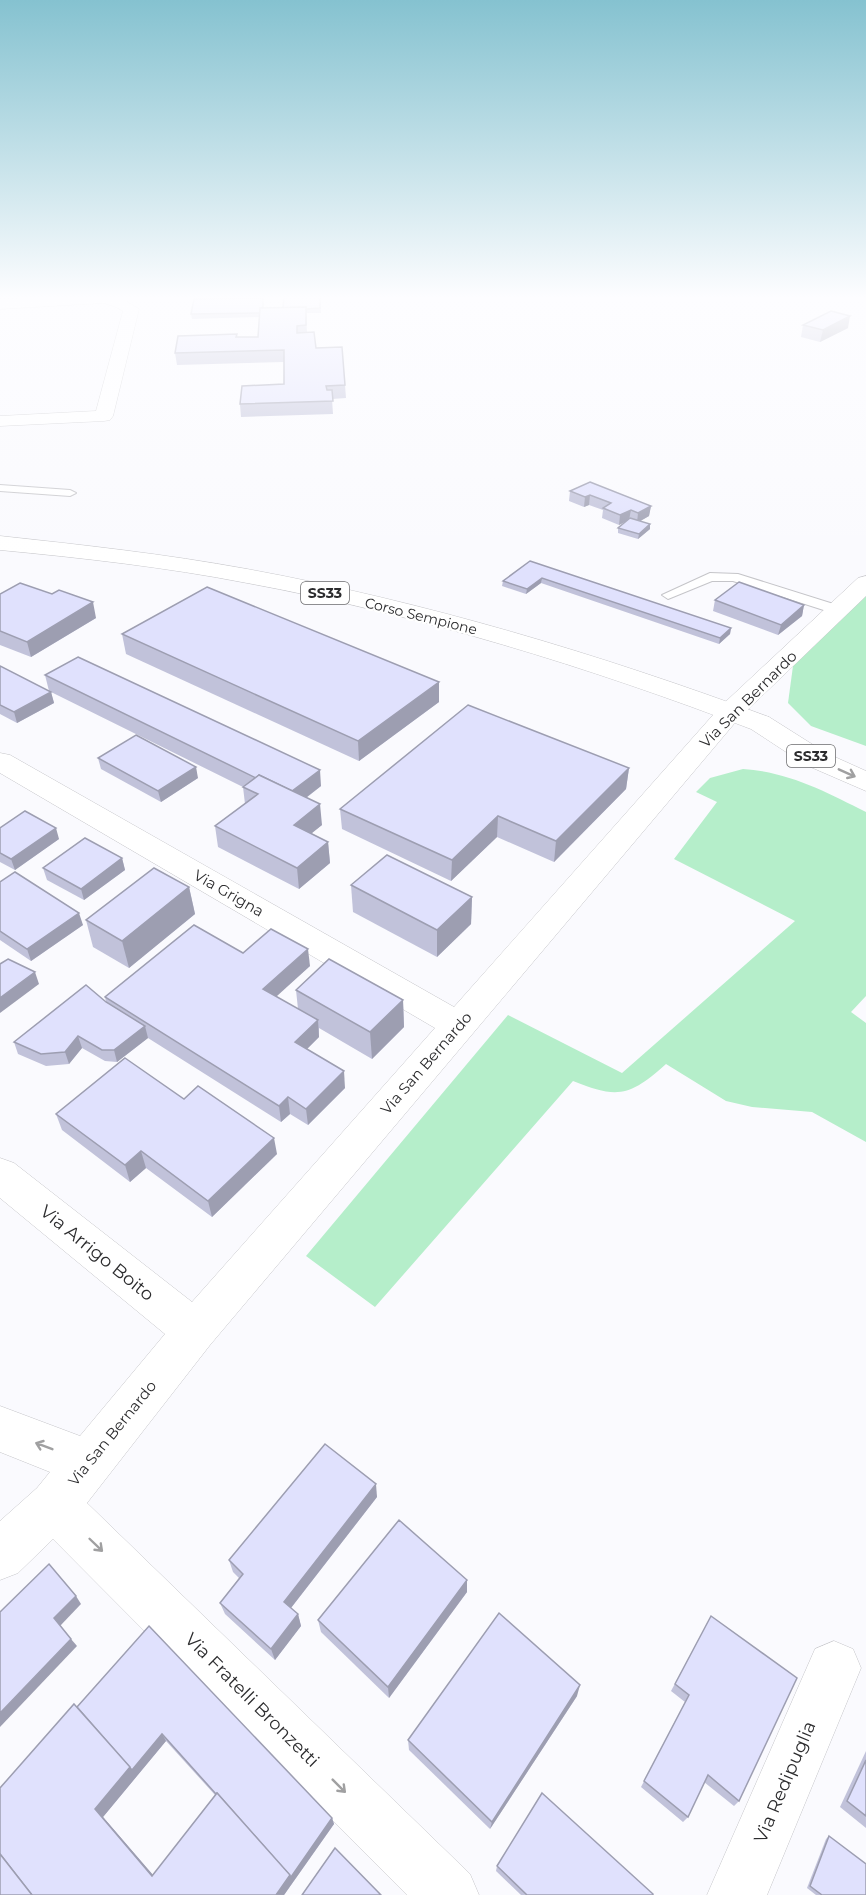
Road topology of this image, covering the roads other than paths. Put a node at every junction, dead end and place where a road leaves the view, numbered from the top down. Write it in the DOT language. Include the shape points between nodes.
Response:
graph roads {
  1 [pos="112,384"];
  2 [pos="0,421"];
  3 [pos="0,488"];
  4 [pos="70,493"];
  5 [pos="0,543"];
  6 [pos="866,583"];
  7 [pos="668,595"];
  8 [pos="838,610"];
  9 [pos="745,718"];
  10 [pos="866,759"];
  11 [pos="0,761"];
  12 [pos="866,782"];
  13 [pos="458,1025"];
  14 [pos="0,1175"];
  15 [pos="195,1331"];
  16 [pos="0,1429"];
  17 [pos="87,1462"];
  18 [pos="54,1505"];
  19 [pos="0,1555"];
  20 [pos="834,1668"];
  21 [pos="449,1895"];
  22 [pos="737,1895"];
  1 -- 2 [label="main road" via="104,416"];
  3 -- 4 [label="lane"];
  5 -- 9 [label="main road, Corso Sempione / SS33" via="171,563 365,602 525,642 643,679"];
  6 -- 8 [label="main road, Via San Bernardo"];
  7 -- 8 [label="lane" via="710,577 734,577"];
  8 -- 9 [label="main road, Via San Bernardo"];
  9 -- 10 [label="main road, Corso Sempione / SS33"];
  9 -- 12 [label="main road, Corso Sempione / SS33, one-way" via="816,759"];
  9 -- 13 [label="main road, Via San Bernardo"];
  11 -- 13 [label="main road, Via Grigna"];
  13 -- 15 [label="main road, Via San Bernardo"];
  14 -- 15 [label="main road, Via Arrigo Boito"];
  15 -- 17 [label="main road, Via San Bernardo"];
  17 -- 16 [label="main road, one-way"];
  17 -- 18 [label="main road, Via San Bernardo"];
  18 -- 19 [label="main road, Via San Bernardo"];
  18 -- 21 [label="main road, Via Fratelli Bronzetti, one-way"];
  20 -- 22 [label="main road, Via Redipuglia"];
}
